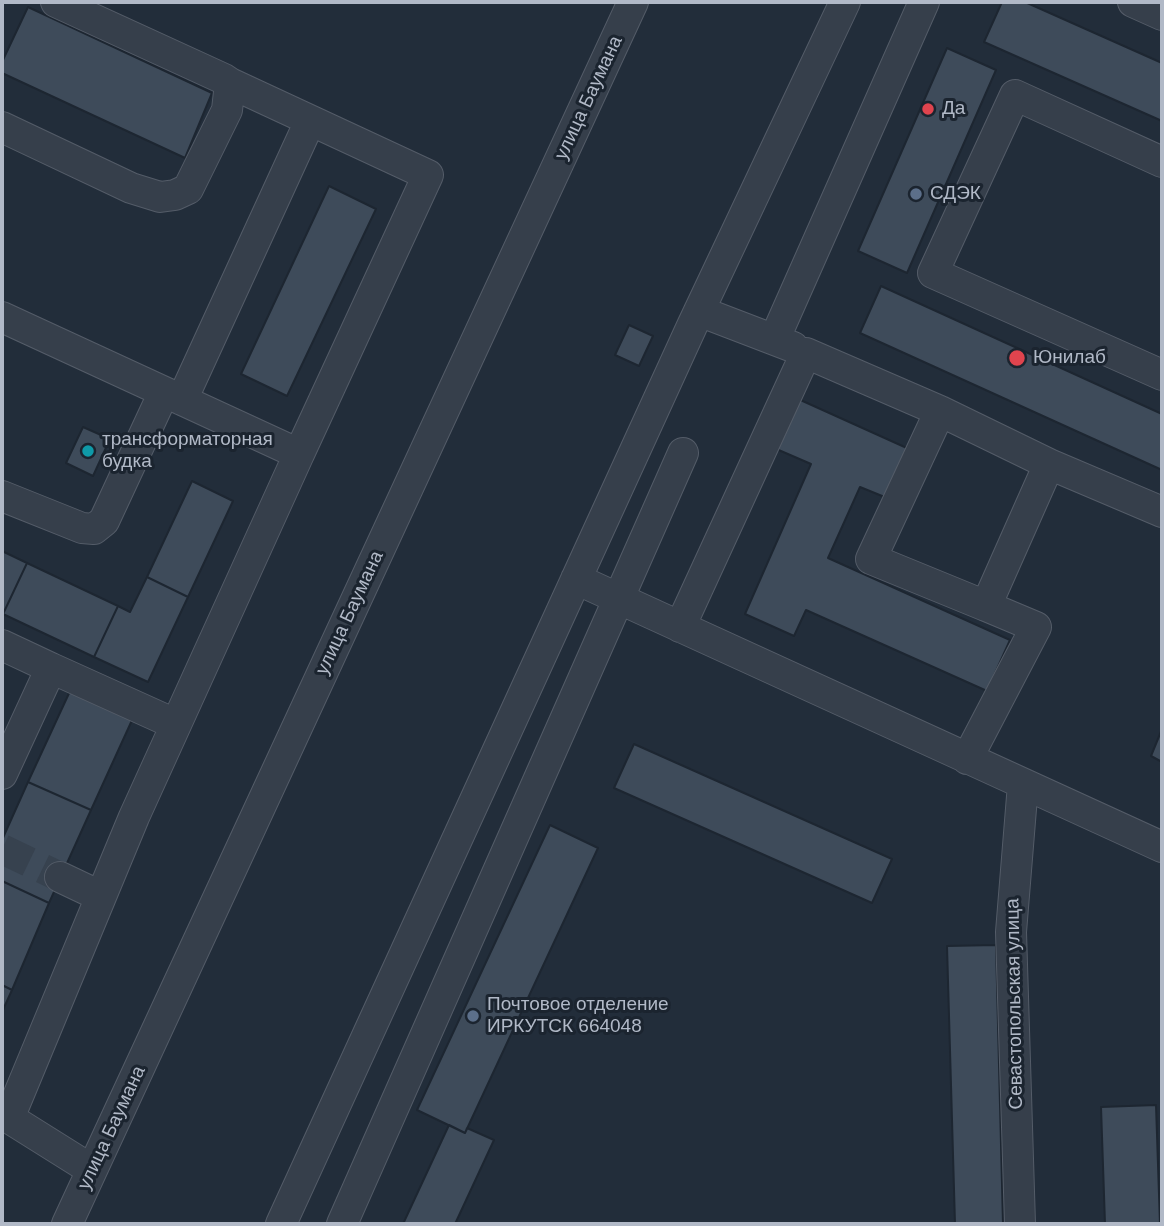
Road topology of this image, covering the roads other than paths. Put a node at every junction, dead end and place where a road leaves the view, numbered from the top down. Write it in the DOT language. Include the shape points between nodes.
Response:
graph roads {
  1 [pos="57,2"];
  2 [pos="633,2"];
  3 [pos="845,2"];
  4 [pos="924,2"];
  5 [pos="1133,2"];
  6 [pos="1162,15"];
  7 [pos="230,83"];
  8 [pos="310,121"];
  9 [pos="2,127"];
  10 [pos="1162,162"];
  11 [pos="699,311"];
  12 [pos="2,317"];
  13 [pos="775,338"];
  14 [pos="806,353"];
  15 [pos="1162,375"];
  16 [pos="173,396"];
  17 [pos="940,411"];
  18 [pos="683,453"];
  19 [pos="299,454"];
  20 [pos="1049,464"];
  21 [pos="4,503"];
  22 [pos="1162,512"];
  23 [pos="576,579"];
  24 [pos="618,598"];
  25 [pos="986,606"];
  26 [pos="680,627"];
  27 [pos="2,645"];
  28 [pos="51,668"];
  29 [pos="175,724"];
  30 [pos="967,760"];
  31 [pos="2,774"];
  32 [pos="1023,784"];
  33 [pos="1162,846"];
  34 [pos="60,877"];
  35 [pos="100,895"];
  36 [pos="4,1122"];
  37 [pos="93,1170"];
  38 [pos="68,1224"];
  39 [pos="281,1224"];
  40 [pos="342,1224"];
  41 [pos="1020,1224"];
  1 -- 7 [label="street"];
  2 -- 37 [label="street, улица Баумана"];
  3 -- 11 [label="street"];
  4 -- 13 [label="street"];
  5 -- 6 [label="street"];
  7 -- 8 [label="street"];
  7 -- 9 [label="street" via="228,110 207,153 188,189 175,195 160,197 131,188"];
  8 -- 16 [label="street"];
  8 -- 19 [label="street" via="428,175"];
  10 -- 15 [label="street" via="1015,94 933,273"];
  11 -- 13 [label="street"];
  11 -- 23 [label="street"];
  12 -- 16 [label="street"];
  13 -- 14 [label="street"];
  14 -- 17 [label="street"];
  14 -- 26 [label="street"];
  16 -- 19 [label="street"];
  16 -- 21 [label="street" via="104,521 94,529"];
  17 -- 20 [label="street"];
  17 -- 25 [label="street" via="871,559"];
  18 -- 24 [label="street"];
  19 -- 29 [label="street"];
  20 -- 22 [label="street"];
  20 -- 25 [label="street"];
  23 -- 24 [label="street"];
  23 -- 39 [label="street"];
  24 -- 26 [label="street"];
  24 -- 40 [label="street"];
  25 -- 30 [label="street" via="1036,626"];
  26 -- 30 [label="street"];
  27 -- 28 [label="street"];
  28 -- 29 [label="street"];
  28 -- 31 [label="street"];
  29 -- 35 [label="street"];
  30 -- 32 [label="street"];
  32 -- 33 [label="street"];
  32 -- 41 [label="street, Севастопольская улица" via="1011,932"];
  34 -- 35 [label="street"];
  35 -- 36 [label="street"];
  36 -- 37 [label="street"];
  37 -- 38 [label="street, улица Баумана"];
}
